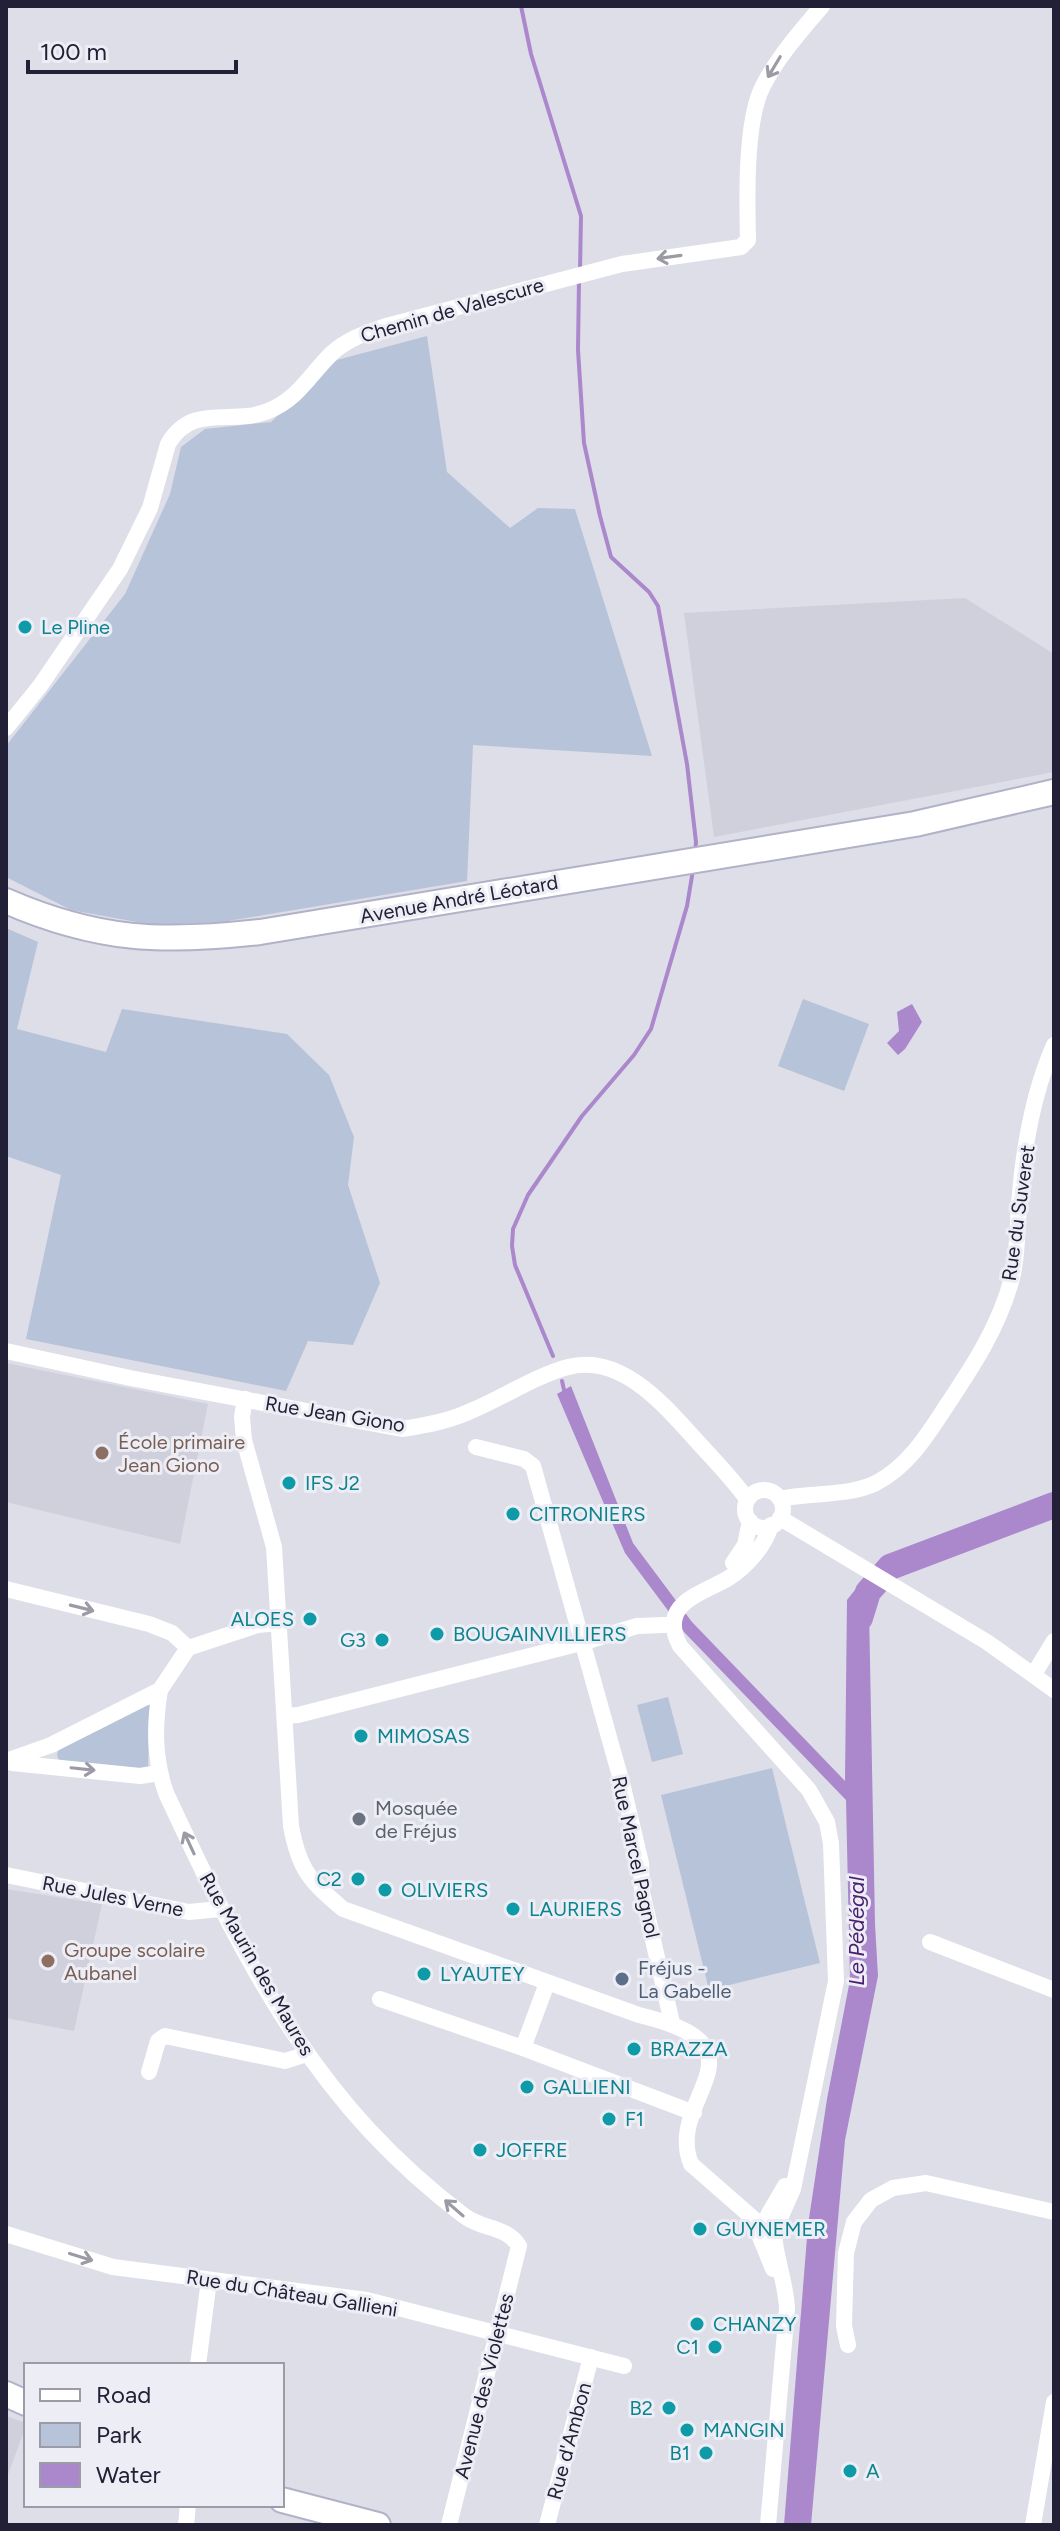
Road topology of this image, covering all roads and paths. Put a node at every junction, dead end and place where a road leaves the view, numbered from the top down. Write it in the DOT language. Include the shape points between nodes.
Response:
graph roads {
  1 [pos="822,6"];
  2 [pos="6,728"];
  3 [pos="1054,792"];
  4 [pos="1054,804"];
  5 [pos="915,824"];
  6 [pos="6,901"];
  7 [pos="1054,1045"];
  8 [pos="6,1351"];
  9 [pos="245,1399"];
  10 [pos="476,1447"];
  11 [pos="747,1499"];
  12 [pos="780,1499"];
  13 [pos="750,1521"];
  14 [pos="776,1522"];
  15 [pos="706,1584"];
  16 [pos="6,1589"];
  17 [pos="669,1620"];
  18 [pos="277,1623"];
  19 [pos="1054,1641"];
  20 [pos="581,1643"];
  21 [pos="188,1648"];
  22 [pos="1034,1674"];
  23 [pos="160,1690"];
  24 [pos="1054,1690"];
  25 [pos="285,1716"];
  26 [pos="6,1762"];
  27 [pos="159,1773"];
  28 [pos="6,1875"];
  29 [pos="220,1909"];
  30 [pos="930,1942"];
  31 [pos="547,1983"];
  32 [pos="1054,1990"];
  33 [pos="380,1999"];
  34 [pos="672,2023"];
  35 [pos="523,2048"];
  36 [pos="307,2054"];
  37 [pos="149,2072"];
  38 [pos="694,2113"];
  39 [pos="1054,2212"];
  40 [pos="767,2226"];
  41 [pos="6,2234"];
  42 [pos="519,2246"];
  43 [pos="209,2280"];
  44 [pos="497,2333"];
  45 [pos="848,2345"];
  46 [pos="591,2357"];
  47 [pos="198,2363"];
  48 [pos="624,2366"];
  49 [pos="1054,2402"];
  50 [pos="284,2501"];
  51 [pos="283,2507"];
  52 [pos="350,2525"];
  53 [pos="378,2525"];
  54 [pos="449,2525"];
  55 [pos="547,2525"];
  56 [pos="761,2525"];
  57 [pos="768,2525"];
  58 [pos="1033,2525"];
  1 -- 2 [label="street, Chemin de Valescure, one-way" via="784,50 761,88 750,138 748,240 741,247 622,264 355,337 330,355 284,404 253,415 190,422 173,436 145,521 120,569"];
  3 -- 5 [label="main road, Avenue André Léotard"];
  4 -- 5 [label="main road, Avenue André Léotard"];
  5 -- 6 [label="main road, Avenue André Léotard" via="198,939 92,931"];
  7 -- 12 [label="street, Rue du Suveret" via="1034,1098 1012,1277 978,1361 902,1465 872,1485"];
  8 -- 9 [label="street, Rue Jean Giono"];
  9 -- 11 [label="street, Rue Jean Giono" via="402,1429 471,1412 570,1366 610,1369 664,1404"];
  9 -- 18 [label="street" via="244,1440 274,1547"];
  10 -- 20 [label="street, Rue Marcel Pagnol" via="533,1466"];
  11 -- 12 [label="street" via="764,1490"];
  11 -- 13 [label="street"];
  12 -- 14 [label="street"];
  13 -- 14 [label="street" via="760,1527"];
  13 -- 15 [label="street" via="740,1556"];
  14 -- 15 [label="street" via="743,1566 726,1580"];
  14 -- 22 [label="street" via="907,1593"];
  15 -- 17 [label="street"];
  16 -- 21 [label="street, one-way" via="149,1624 172,1633"];
  17 -- 20 [label="street"];
  17 -- 40 [label="street" via="680,1646 809,1790 830,1833 836,1981 793,2189"];
  18 -- 21 [label="street"];
  18 -- 25 [label="street"];
  19 -- 22 [label="street"];
  20 -- 25 [label="street"];
  20 -- 34 [label="street, Rue Marcel Pagnol" via="637,1848"];
  21 -- 23 [label="street"];
  22 -- 24 [label="street"];
  23 -- 26 [label="street"];
  23 -- 27 [label="street, Rue Maurin des Maures" via="155,1742"];
  25 -- 31 [label="street" via="291,1826 296,1854 310,1879 343,1909"];
  26 -- 27 [label="street, one-way" via="140,1776"];
  29 -- 27 [label="street, Rue Maurin des Maures, one-way"];
  28 -- 29 [label="street, Rue Jules Verne" via="189,1912"];
  29 -- 36 [label="street, Rue Maurin des Maures"];
  30 -- 32 [label="street"];
  31 -- 34 [label="street"];
  31 -- 35 [label="street"];
  33 -- 35 [label="street"];
  34 -- 38 [label="street" via="706,2047 709,2055 708,2076"];
  35 -- 38 [label="street"];
  36 -- 37 [label="street" via="285,2061 165,2036 158,2041"];
  42 -- 36 [label="street, Rue Maurin des Maures, one-way" via="513,2236 466,2218 402,2163"];
  38 -- 40 [label="street" via="685,2145 691,2164"];
  39 -- 45 [label="street" via="926,2183 893,2188 871,2200 854,2222 846,2253"];
  40 -- 56 [label="street" via="780,2308"];
  40 -- 57 [label="street" via="787,2309"];
  41 -- 43 [label="street, Rue du Château Gallieni, one-way" via="113,2267"];
  42 -- 44 [label="street, Avenue des Violettes"];
  43 -- 44 [label="street, Rue du Château Gallieni" via="367,2300"];
  43 -- 47 [label="street"];
  44 -- 46 [label="street, Rue du Château Gallieni"];
  44 -- 54 [label="street, Avenue des Violettes"];
  46 -- 48 [label="street, Rue du Château Gallieni"];
  46 -- 55 [label="street, Rue d'Ambon"];
  49 -- 58 [label="street"];
  50 -- 53 [label="main road"];
  51 -- 52 [label="main road"];
}
